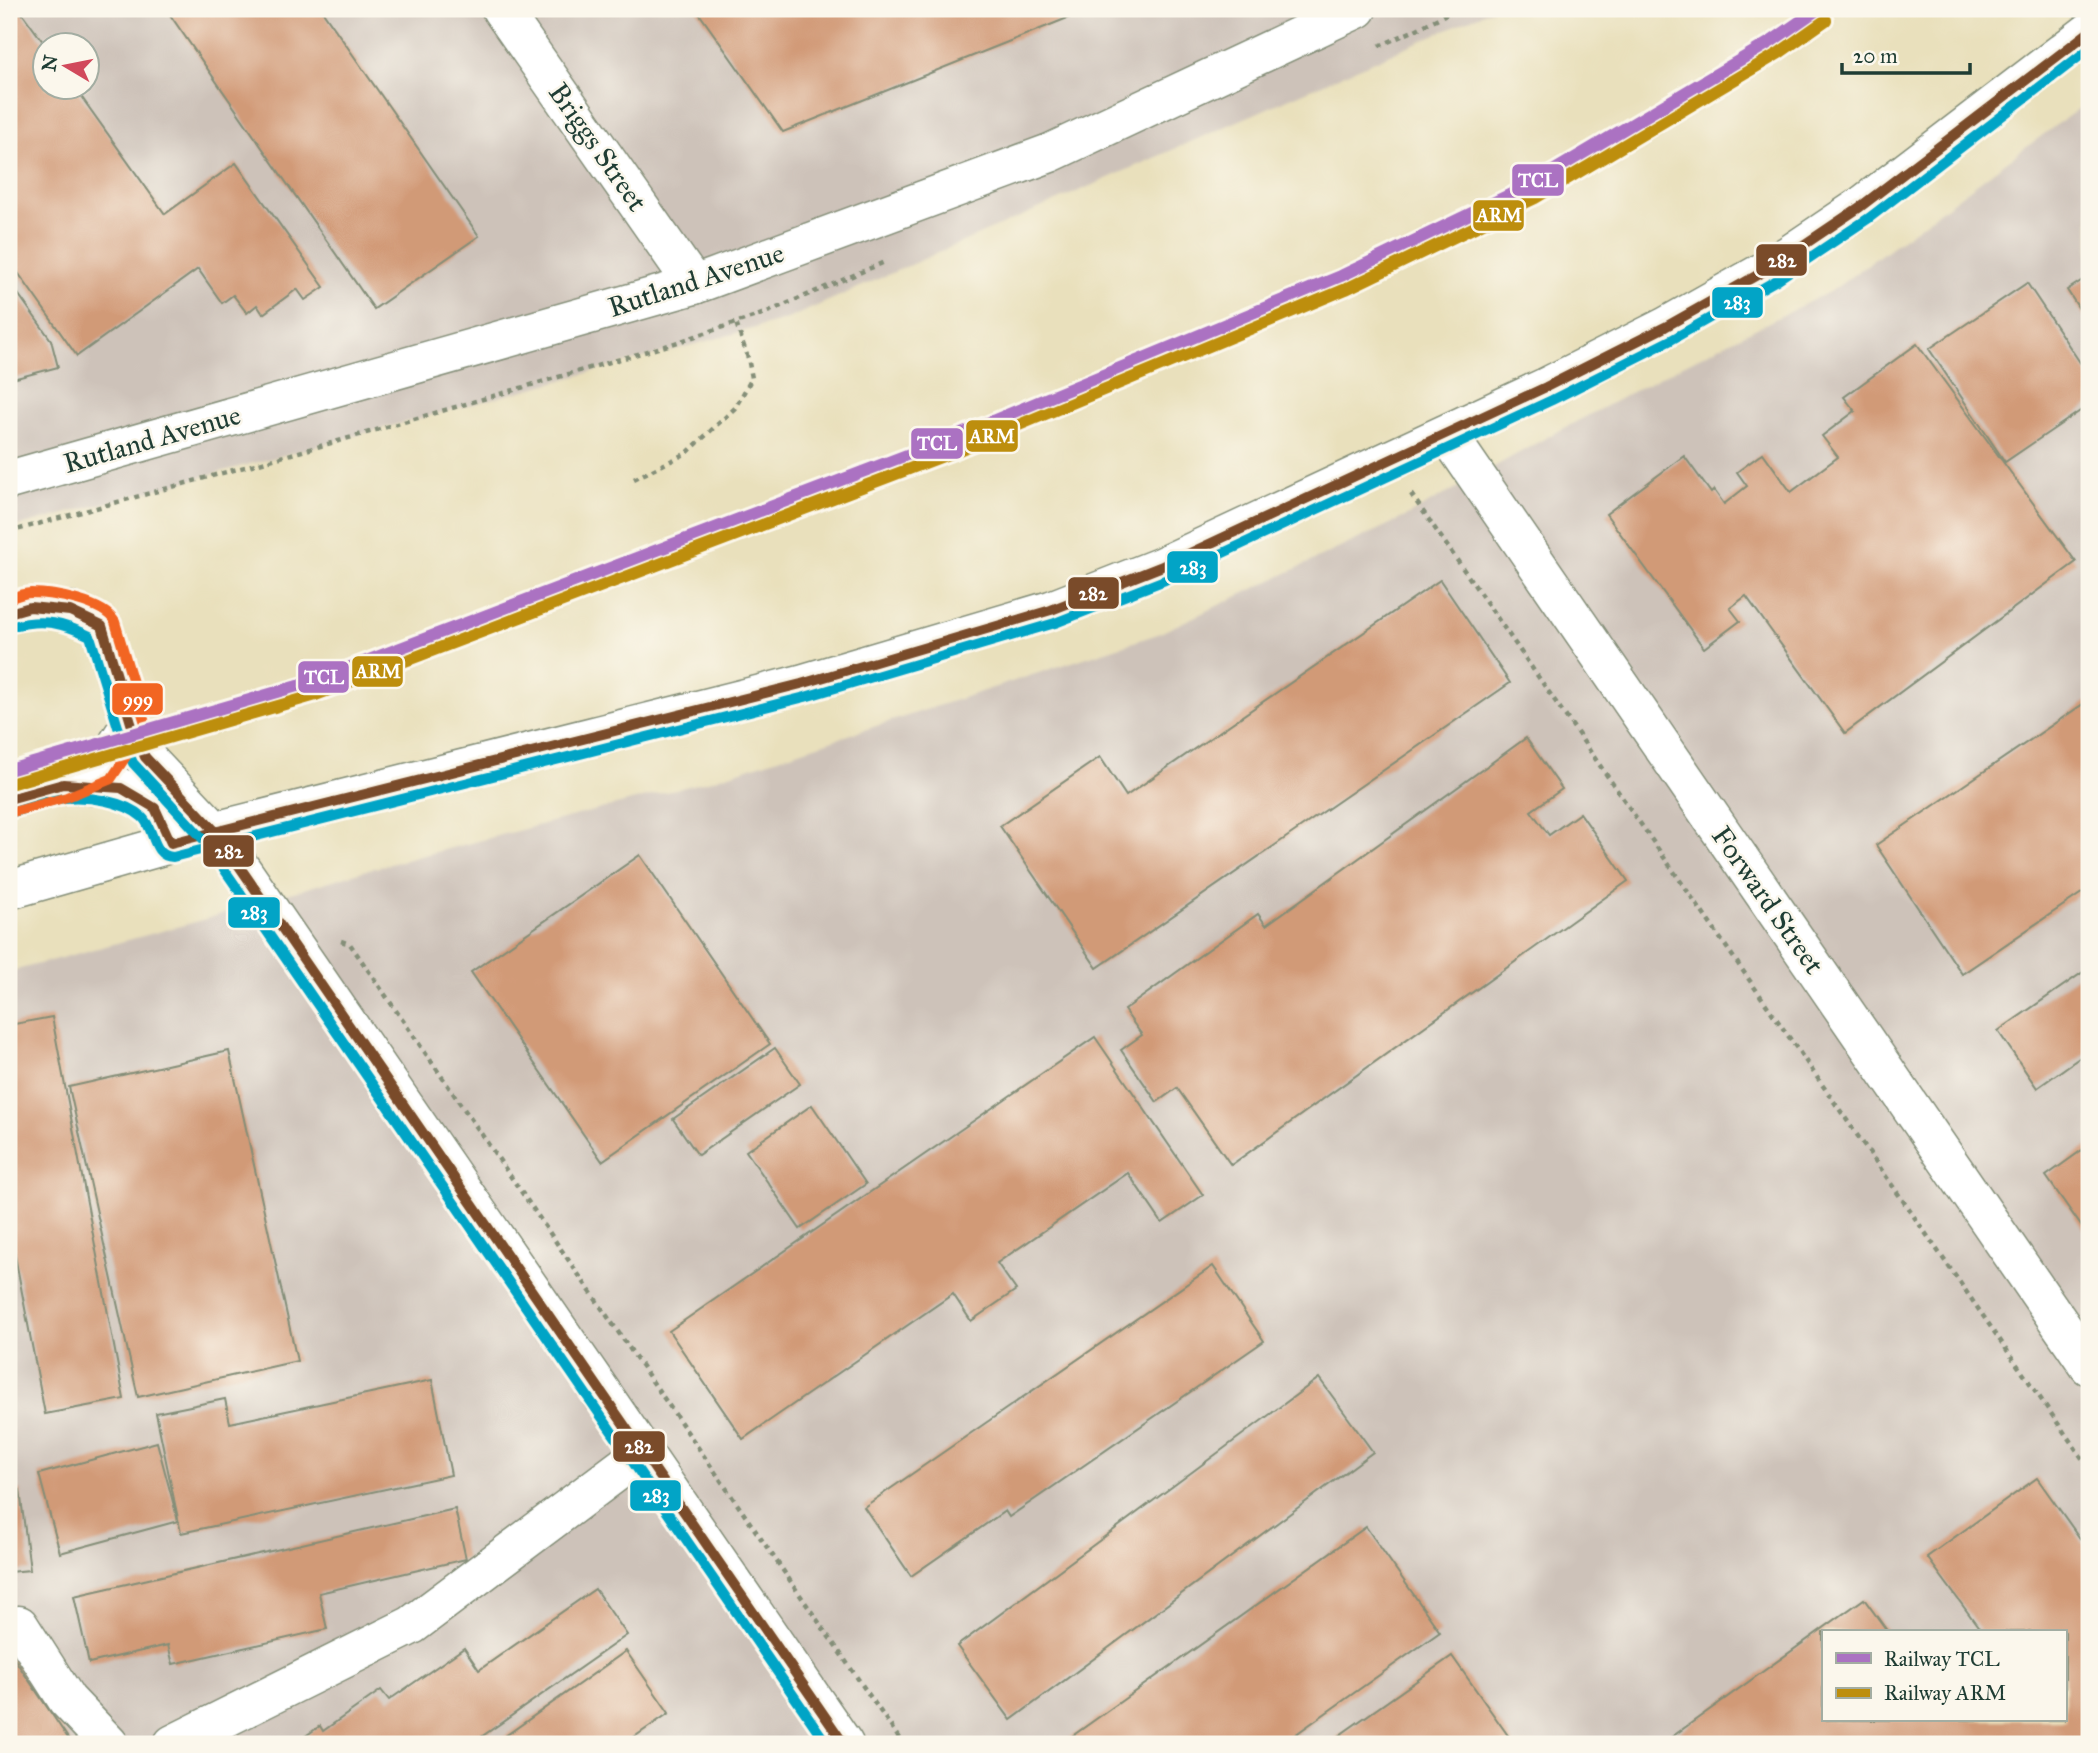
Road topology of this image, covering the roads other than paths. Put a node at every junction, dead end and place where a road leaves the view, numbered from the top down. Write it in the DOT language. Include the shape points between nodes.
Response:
graph roads {
  1 [pos="501,9"];
  2 [pos="1357,9"];
  3 [pos="2089,33"];
  4 [pos="694,285"];
  5 [pos="1448,435"];
  6 [pos="9,480"];
  7 [pos="9,612"];
  8 [pos="131,723"];
  9 [pos="63,784"];
  10 [pos="9,799"];
  11 [pos="215,831"];
  12 [pos="171,843"];
  13 [pos="9,890"];
  14 [pos="2089,1366"];
  15 [pos="643,1452"];
  16 [pos="19,1625"];
  17 [pos="108,1744"];
  18 [pos="173,1744"];
  19 [pos="844,1744"];
  1 -- 4 [label="street, Briggs Street"];
  2 -- 4 [label="street, Rutland Avenue" via="1050,153"];
  3 -- 5 [label="street" via="1860,207 1768,270"];
  4 -- 6 [label="street, Rutland Avenue"];
  5 -- 11 [label="street" via="1160,568 1051,610 801,684"];
  5 -- 14 [label="street, Forward Street"];
  7 -- 8 [label="street" via="30,607 70,611 102,626"];
  8 -- 9 [label="street" via="103,767"];
  8 -- 11 [label="street" via="145,757"];
  9 -- 10 [label="street"];
  9 -- 12 [label="street" via="121,788 155,808"];
  11 -- 12 [label="street"];
  11 -- 15 [label="street"];
  12 -- 13 [label="street"];
  15 -- 18 [label="street" via="412,1625"];
  15 -- 19 [label="street"];
  16 -- 17 [label="street" via="67,1700"];
}
